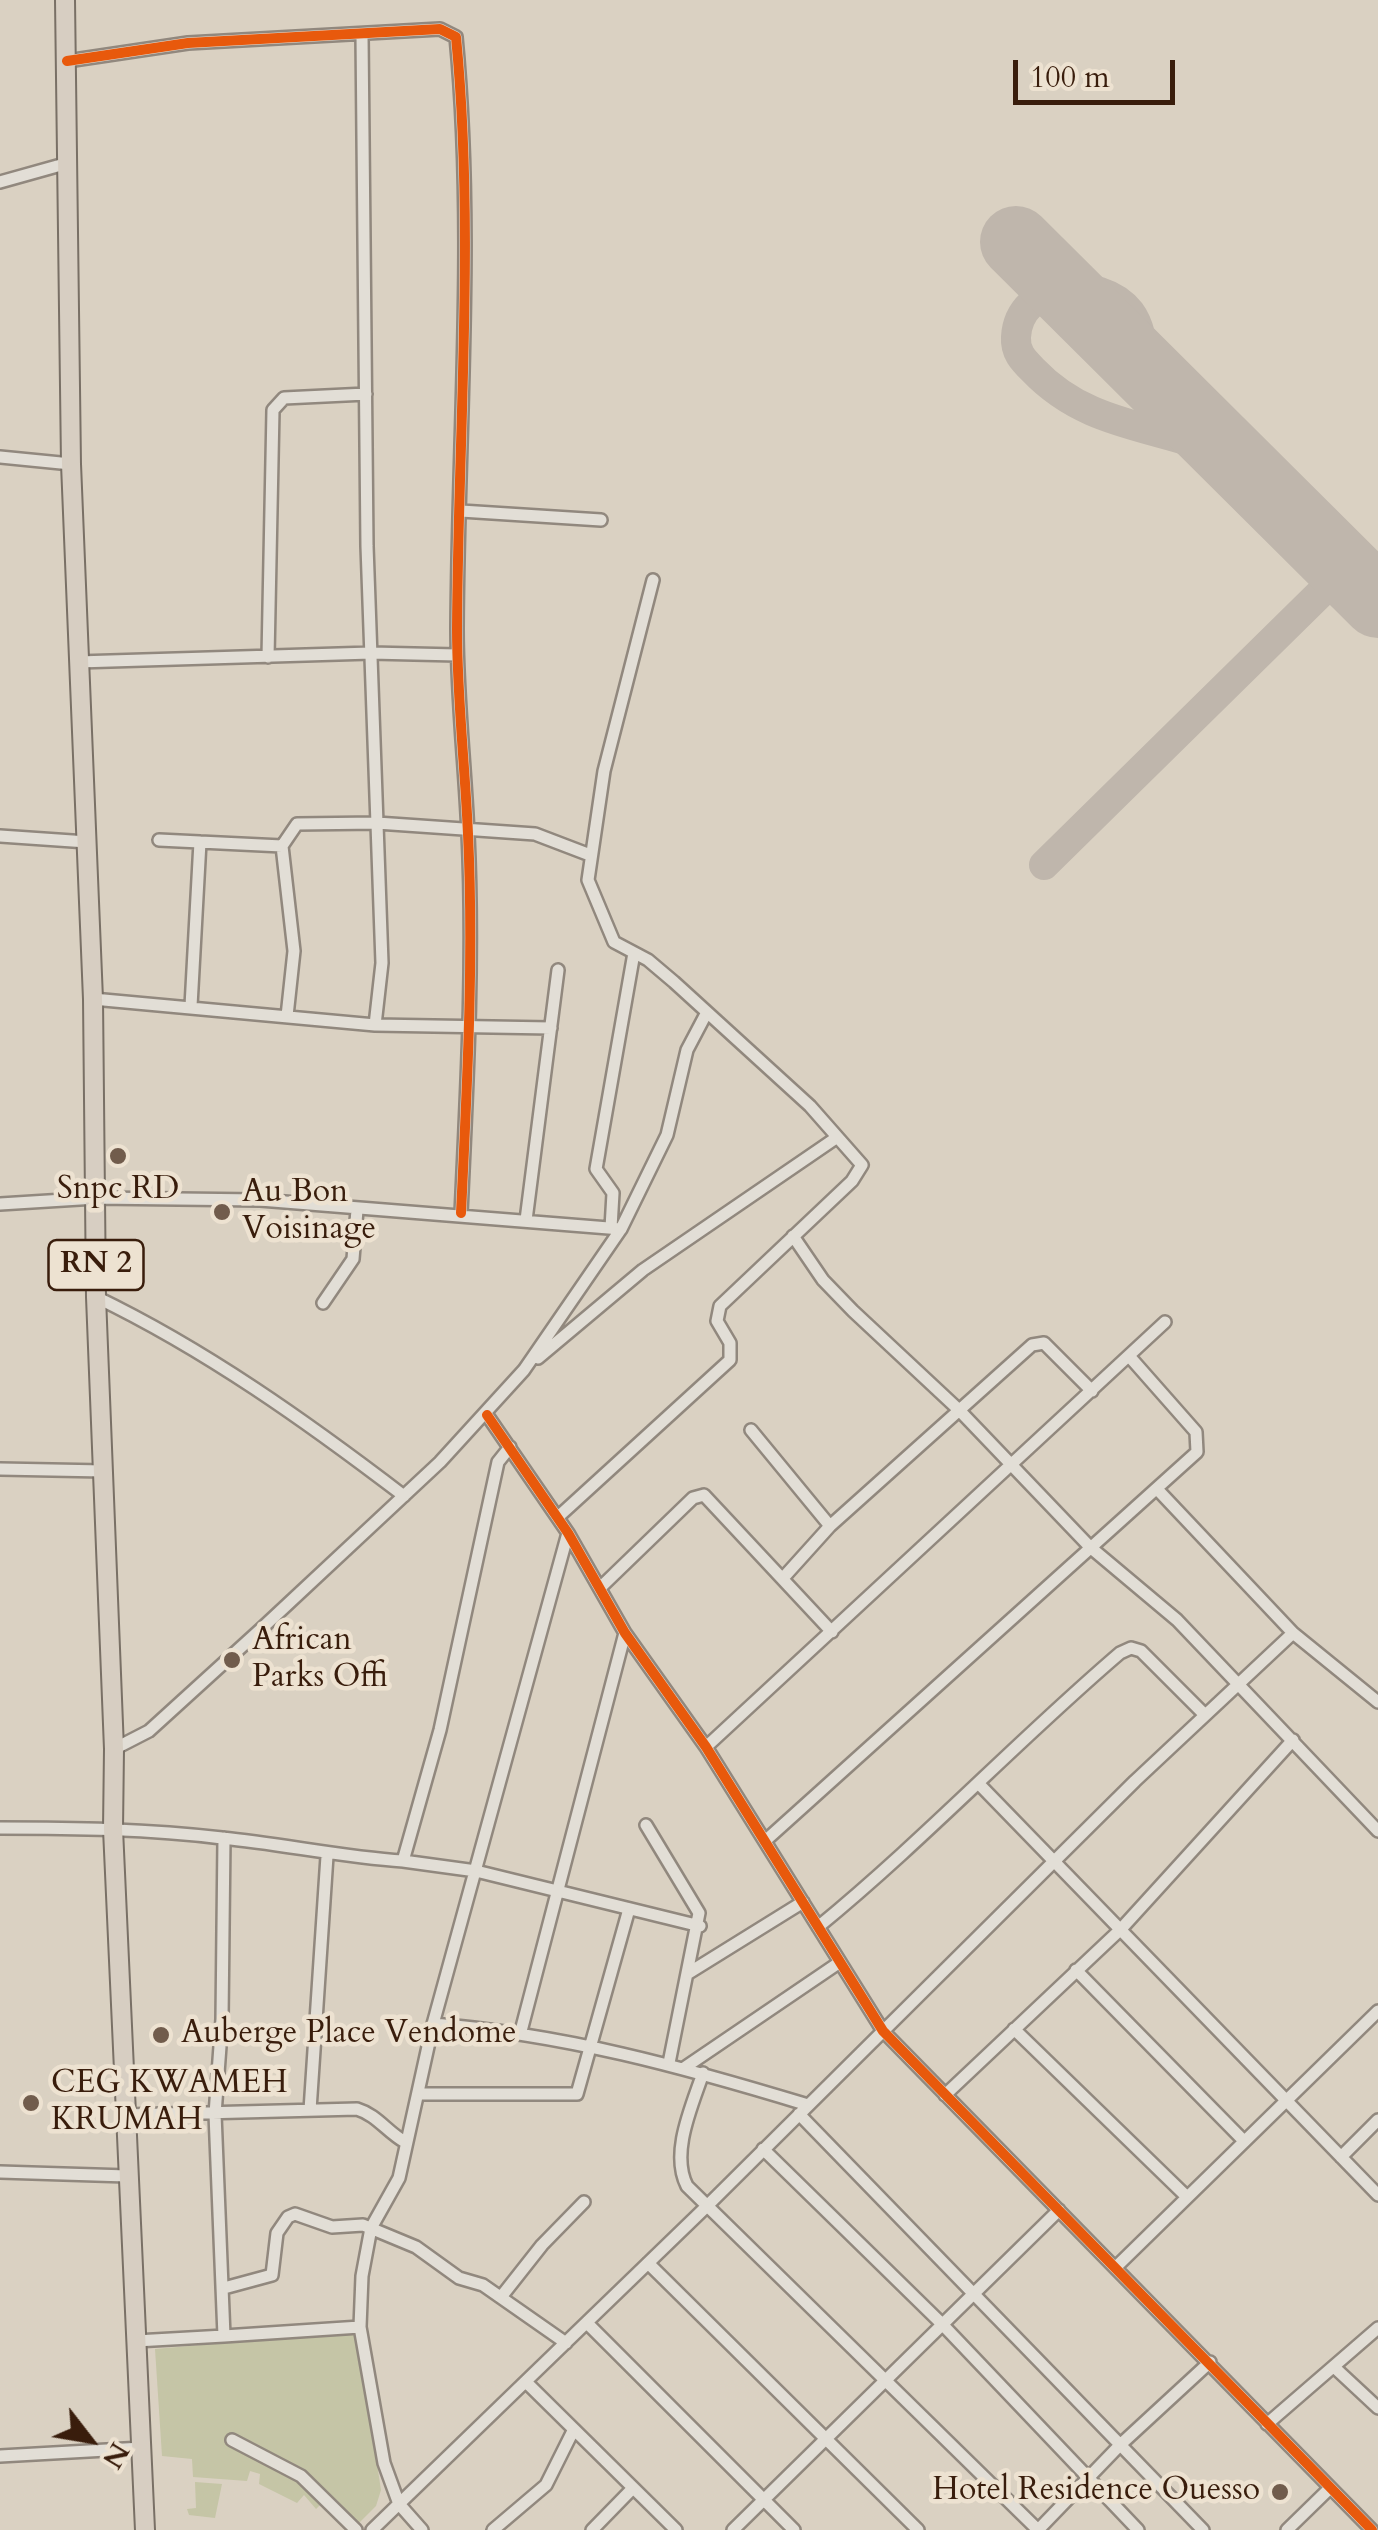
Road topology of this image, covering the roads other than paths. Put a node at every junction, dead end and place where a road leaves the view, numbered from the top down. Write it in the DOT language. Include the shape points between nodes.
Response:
graph roads {
  1 [pos="65,0"];
  2 [pos="362,35"];
  3 [pos="66,61"];
  4 [pos="68,164"];
  5 [pos="0,182"];
  6 [pos="366,394"];
  7 [pos="0,458"];
  8 [pos="71,464"];
  9 [pos="461,510"];
  10 [pos="601,520"];
  11 [pos="654,580"];
  12 [pos="371,653"];
  13 [pos="457,655"];
  14 [pos="268,658"];
  15 [pos="78,662"];
  16 [pos="377,823"];
  17 [pos="468,832"];
  18 [pos="0,836"];
  19 [pos="160,840"];
  20 [pos="87,842"];
  21 [pos="200,842"];
  22 [pos="282,846"];
  23 [pos="590,856"];
  24 [pos="634,953"];
  25 [pos="558,970"];
  26 [pos="93,999"];
  27 [pos="191,1006"];
  28 [pos="706,1014"];
  29 [pos="287,1016"];
  30 [pos="375,1025"];
  31 [pos="551,1028"];
  32 [pos="470,1029"];
  33 [pos="836,1138"];
  34 [pos="96,1198"];
  35 [pos="0,1204"];
  36 [pos="356,1210"];
  37 [pos="461,1213"];
  38 [pos="526,1220"];
  39 [pos="616,1228"];
  40 [pos="793,1236"];
  41 [pos="96,1297"];
  42 [pos="323,1303"];
  43 [pos="1165,1322"];
  44 [pos="1129,1356"];
  45 [pos="524,1370"];
  46 [pos="1092,1391"];
  47 [pos="959,1410"];
  48 [pos="487,1414"];
  49 [pos="750,1430"];
  50 [pos="510,1447"];
  51 [pos="1012,1466"];
  52 [pos="0,1469"];
  53 [pos="104,1471"];
  54 [pos="1156,1489"];
  55 [pos="404,1496"];
  56 [pos="558,1518"];
  57 [pos="830,1526"];
  58 [pos="568,1532"];
  59 [pos="1090,1547"];
  60 [pos="784,1577"];
  61 [pos="602,1586"];
  62 [pos="832,1632"];
  63 [pos="626,1633"];
  64 [pos="1293,1633"];
  65 [pos="1236,1684"];
  66 [pos="1378,1702"];
  67 [pos="1204,1714"];
  68 [pos="1294,1740"];
  69 [pos="706,1747"];
  70 [pos="114,1749"];
  71 [pos="978,1783"];
  72 [pos="646,1824"];
  73 [pos="0,1828"];
  74 [pos="113,1829"];
  75 [pos="1378,1831"];
  76 [pos="224,1838"];
  77 [pos="765,1841"];
  78 [pos="327,1856"];
  79 [pos="404,1861"];
  80 [pos="1053,1864"];
  81 [pos="476,1871"];
  82 [pos="556,1891"];
  83 [pos="803,1902"];
  84 [pos="629,1909"];
  85 [pos="700,1926"];
  86 [pos="818,1928"];
  87 [pos="1121,1929"];
  88 [pos="840,1962"];
  89 [pos="1076,1970"];
  90 [pos="688,1974"];
  91 [pos="1378,2011"];
  92 [pos="433,2024"];
  93 [pos="1014,2029"];
  94 [pos="521,2030"];
  95 [pos="883,2031"];
  96 [pos="594,2044"];
  97 [pos="669,2063"];
  98 [pos="684,2068"];
  99 [pos="703,2073"];
  100 [pos="419,2094"];
  101 [pos="945,2095"];
  102 [pos="1286,2102"];
  103 [pos="804,2109"];
  104 [pos="310,2110"];
  105 [pos="216,2114"];
  106 [pos="125,2115"];
  107 [pos="1378,2120"];
  108 [pos="1244,2141"];
  109 [pos="405,2142"];
  110 [pos="763,2149"];
  111 [pos="1340,2157"];
  112 [pos="0,2172"];
  113 [pos="127,2176"];
  114 [pos="1378,2195"];
  115 [pos="1186,2196"];
  116 [pos="584,2202"];
  117 [pos="708,2206"];
  118 [pos="1059,2210"];
  119 [pos="371,2228"];
  120 [pos="648,2263"];
  121 [pos="1117,2266"];
  122 [pos="224,2288"];
  123 [pos="976,2293"];
  124 [pos="501,2296"];
  125 [pos="587,2323"];
  126 [pos="942,2324"];
  127 [pos="360,2327"];
  128 [pos="1378,2328"];
  129 [pos="224,2336"];
  130 [pos="136,2341"];
  131 [pos="566,2344"];
  132 [pos="1210,2362"];
  133 [pos="1334,2367"];
  134 [pos="883,2378"];
  135 [pos="526,2382"];
  136 [pos="1378,2408"];
  137 [pos="1267,2424"];
  138 [pos="573,2431"];
  139 [pos="825,2435"];
  140 [pos="232,2440"];
  141 [pos="1120,2445"];
  142 [pos="142,2448"];
  143 [pos="0,2456"];
  144 [pos="1086,2480"];
  145 [pos="633,2488"];
  146 [pos="1330,2489"];
  147 [pos="762,2497"];
  148 [pos="398,2504"];
  149 [pos="145,2530"];
  150 [pos="356,2530"];
  151 [pos="372,2530"];
  152 [pos="422,2530"];
  153 [pos="493,2530"];
  154 [pos="592,2530"];
  155 [pos="676,2530"];
  156 [pos="733,2530"];
  157 [pos="794,2530"];
  158 [pos="918,2530"];
  159 [pos="1138,2530"];
  160 [pos="1203,2530"];
  161 [pos="1287,2530"];
  162 [pos="1372,2530"];
  1 -- 3 [label="highway, RN 2"];
  2 -- 3 [label="street" via="188,44"];
  2 -- 6 [label="street"];
  2 -- 9 [label="street" via="440,29 456,37 466,134"];
  3 -- 4 [label="highway, RN 2"];
  4 -- 5 [label="street"];
  4 -- 8 [label="highway, RN 2"];
  6 -- 12 [label="street"];
  6 -- 14 [label="street" via="284,398 272,410"];
  7 -- 8 [label="street"];
  8 -- 15 [label="highway, RN 2"];
  9 -- 10 [label="street"];
  9 -- 13 [label="street"];
  11 -- 23 [label="street" via="604,771"];
  12 -- 13 [label="street"];
  12 -- 14 [label="street"];
  12 -- 16 [label="street"];
  13 -- 17 [label="street"];
  14 -- 15 [label="street"];
  15 -- 20 [label="highway, RN 2"];
  16 -- 17 [label="street"];
  16 -- 22 [label="street" via="297,824"];
  16 -- 30 [label="street" via="382,974"];
  17 -- 23 [label="street" via="535,834"];
  17 -- 32 [label="street"];
  18 -- 20 [label="street"];
  19 -- 21 [label="street"];
  20 -- 26 [label="highway, RN 2"];
  21 -- 22 [label="street"];
  21 -- 27 [label="street"];
  22 -- 29 [label="street" via="294,951"];
  23 -- 24 [label="street" via="588,880 609,934"];
  24 -- 28 [label="street"];
  24 -- 39 [label="street" via="596,1169 613,1193"];
  25 -- 31 [label="street"];
  26 -- 27 [label="street"];
  26 -- 34 [label="highway, RN 2"];
  27 -- 29 [label="street"];
  28 -- 33 [label="street" via="810,1106"];
  28 -- 39 [label="street" via="687,1050 671,1125"];
  29 -- 30 [label="street"];
  30 -- 32 [label="street"];
  31 -- 32 [label="street"];
  31 -- 38 [label="street"];
  32 -- 37 [label="street"];
  33 -- 40 [label="street" via="861,1162 860,1170"];
  33 -- 45 [label="street" via="643,1270"];
  34 -- 35 [label="street"];
  34 -- 36 [label="street" via="260,1200"];
  34 -- 41 [label="highway, RN 2"];
  36 -- 37 [label="street"];
  36 -- 42 [label="street" via="352,1260"];
  37 -- 38 [label="street"];
  38 -- 39 [label="street"];
  39 -- 45 [label="street"];
  40 -- 47 [label="street" via="823,1280"];
  40 -- 56 [label="street" via="720,1306 717,1321 730,1343 730,1360"];
  41 -- 53 [label="highway, RN 2"];
  41 -- 55 [label="street" via="179,1340"];
  43 -- 44 [label="street"];
  44 -- 46 [label="street"];
  44 -- 54 [label="street" via="1199,1439 1197,1452"];
  45 -- 48 [label="street"];
  46 -- 47 [label="street" via="1039,1342"];
  46 -- 51 [label="street"];
  47 -- 51 [label="street"];
  47 -- 57 [label="street"];
  48 -- 50 [label="street"];
  48 -- 55 [label="street"];
  49 -- 57 [label="street"];
  50 -- 56 [label="street"];
  50 -- 79 [label="street" via="498,1462 440,1730"];
  51 -- 59 [label="street"];
  51 -- 62 [label="street"];
  52 -- 53 [label="street"];
  53 -- 70 [label="highway, RN 2"];
  54 -- 59 [label="street"];
  54 -- 64 [label="street"];
  55 -- 70 [label="street" via="154,1727"];
  56 -- 58 [label="street"];
  57 -- 60 [label="street"];
  58 -- 61 [label="street"];
  58 -- 81 [label="street"];
  59 -- 65 [label="street" via="1163,1606"];
  59 -- 77 [label="street"];
  60 -- 61 [label="street" via="704,1495 693,1498"];
  60 -- 62 [label="street"];
  61 -- 63 [label="street"];
  62 -- 69 [label="street"];
  63 -- 69 [label="street"];
  63 -- 82 [label="street"];
  64 -- 65 [label="street"];
  64 -- 66 [label="street"];
  65 -- 67 [label="street"];
  65 -- 68 [label="street"];
  67 -- 71 [label="street" via="1131,1648"];
  67 -- 80 [label="street"];
  68 -- 75 [label="street"];
  68 -- 87 [label="street"];
  69 -- 77 [label="street"];
  70 -- 74 [label="highway, RN 2"];
  71 -- 80 [label="street"];
  71 -- 86 [label="street"];
  72 -- 85 [label="street" via="688,1892"];
  73 -- 74 [label="street"];
  74 -- 76 [label="street"];
  74 -- 106 [label="highway, RN 2"];
  76 -- 78 [label="street"];
  76 -- 105 [label="street"];
  77 -- 83 [label="street"];
  78 -- 79 [label="street"];
  78 -- 104 [label="street"];
  79 -- 81 [label="street"];
  80 -- 87 [label="street"];
  80 -- 95 [label="street"];
  81 -- 82 [label="street"];
  81 -- 92 [label="street"];
  82 -- 84 [label="street"];
  82 -- 94 [label="street"];
  83 -- 86 [label="street"];
  83 -- 90 [label="street"];
  84 -- 85 [label="street"];
  84 -- 96 [label="street"];
  85 -- 90 [label="street"];
  86 -- 88 [label="street"];
  87 -- 89 [label="street"];
  87 -- 102 [label="street"];
  88 -- 95 [label="street"];
  88 -- 98 [label="street"];
  89 -- 93 [label="street"];
  89 -- 108 [label="street"];
  90 -- 97 [label="street"];
  91 -- 102 [label="street"];
  92 -- 94 [label="street"];
  92 -- 100 [label="street"];
  93 -- 101 [label="street"];
  93 -- 115 [label="street"];
  94 -- 96 [label="street"];
  95 -- 101 [label="street"];
  95 -- 103 [label="street"];
  96 -- 97 [label="street"];
  96 -- 100 [label="street" via="573,2096"];
  97 -- 98 [label="street"];
  98 -- 99 [label="street"];
  99 -- 103 [label="street"];
  99 -- 117 [label="street" via="681,2164 688,2186"];
  100 -- 109 [label="street"];
  101 -- 118 [label="street"];
  102 -- 108 [label="street"];
  102 -- 111 [label="street"];
  103 -- 110 [label="street"];
  103 -- 123 [label="street"];
  104 -- 105 [label="street"];
  104 -- 109 [label="street" via="358,2109"];
  105 -- 106 [label="street"];
  105 -- 122 [label="street"];
  106 -- 113 [label="highway, RN 2"];
  107 -- 111 [label="street"];
  108 -- 115 [label="street"];
  109 -- 119 [label="street" via="399,2178"];
  110 -- 117 [label="street"];
  110 -- 126 [label="street"];
  111 -- 114 [label="street"];
  112 -- 113 [label="street"];
  113 -- 130 [label="highway, RN 2"];
  115 -- 121 [label="street"];
  116 -- 124 [label="street"];
  117 -- 120 [label="street"];
  117 -- 134 [label="street"];
  118 -- 121 [label="street"];
  118 -- 123 [label="street"];
  119 -- 122 [label="street" via="288,2216 277,2233 272,2276"];
  119 -- 124 [label="street"];
  119 -- 127 [label="street"];
  120 -- 125 [label="street"];
  120 -- 139 [label="street"];
  121 -- 132 [label="street"];
  122 -- 129 [label="street"];
  123 -- 126 [label="street"];
  123 -- 141 [label="street"];
  124 -- 131 [label="street"];
  125 -- 131 [label="street"];
  125 -- 147 [label="street"];
  126 -- 134 [label="street"];
  126 -- 144 [label="street"];
  127 -- 129 [label="street"];
  127 -- 148 [label="street" via="384,2463"];
  128 -- 133 [label="street"];
  129 -- 130 [label="street"];
  130 -- 142 [label="highway, RN 2"];
  131 -- 135 [label="street"];
  132 -- 137 [label="street"];
  132 -- 141 [label="street"];
  133 -- 136 [label="street"];
  133 -- 137 [label="street"];
  134 -- 139 [label="street"];
  134 -- 144 [label="street" via="1038,2530"];
  135 -- 138 [label="street"];
  135 -- 148 [label="street"];
  137 -- 146 [label="street"];
  138 -- 145 [label="street"];
  138 -- 153 [label="street" via="546,2485"];
  139 -- 147 [label="street"];
  139 -- 158 [label="street"];
  140 -- 150 [label="street" via="302,2476"];
  141 -- 144 [label="street"];
  141 -- 160 [label="street"];
  142 -- 143 [label="street"];
  142 -- 149 [label="highway, RN 2"];
  144 -- 159 [label="street"];
  145 -- 154 [label="street"];
  145 -- 155 [label="street"];
  146 -- 161 [label="street"];
  146 -- 162 [label="street"];
  147 -- 156 [label="street"];
  147 -- 157 [label="street"];
  148 -- 151 [label="street"];
  148 -- 152 [label="street"];
}
